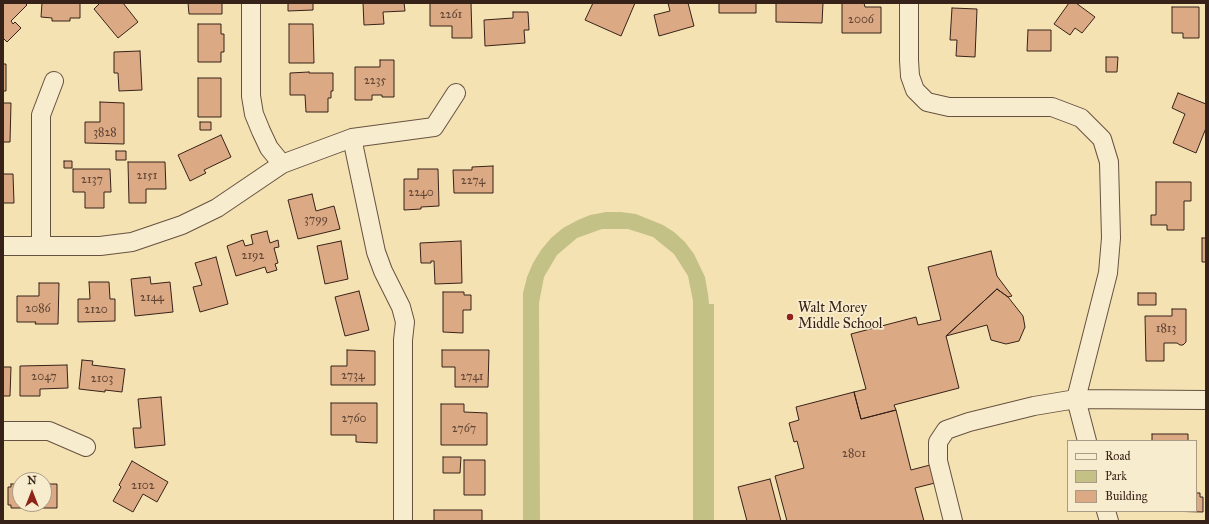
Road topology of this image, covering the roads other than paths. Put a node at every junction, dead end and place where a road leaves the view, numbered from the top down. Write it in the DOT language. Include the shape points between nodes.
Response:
graph roads {
  1 [pos="251,3"];
  2 [pos="909,3"];
  3 [pos="54,81"];
  4 [pos="456,93"];
  5 [pos="352,138"];
  6 [pos="282,164"];
  7 [pos="3,246"];
  8 [pos="41,246"];
  9 [pos="1076,399"];
  10 [pos="1206,400"];
  11 [pos="3,431"];
  12 [pos="1087,440"];
  13 [pos="86,446"];
  14 [pos="403,521"];
  15 [pos="953,521"];
  1 -- 6 [label="street" via="251,96 254,114 269,148"];
  2 -- 9 [label="street" via="910,76 915,90 927,102 950,107 1052,107 1081,118 1102,139 1109,162 1111,238 1108,273"];
  3 -- 8 [label="street" via="41,115"];
  4 -- 5 [label="street" via="434,127"];
  5 -- 6 [label="street"];
  5 -- 14 [label="street" via="376,252 401,307 405,322"];
  6 -- 8 [label="street" via="217,208 182,225 132,242 100,246"];
  7 -- 8 [label="street"];
  9 -- 10 [label="street"];
  9 -- 12 [label="street"];
  9 -- 15 [label="street" via="1034,406 946,430 938,442 938,461"];
  11 -- 13 [label="street" via="49,431"];
}
